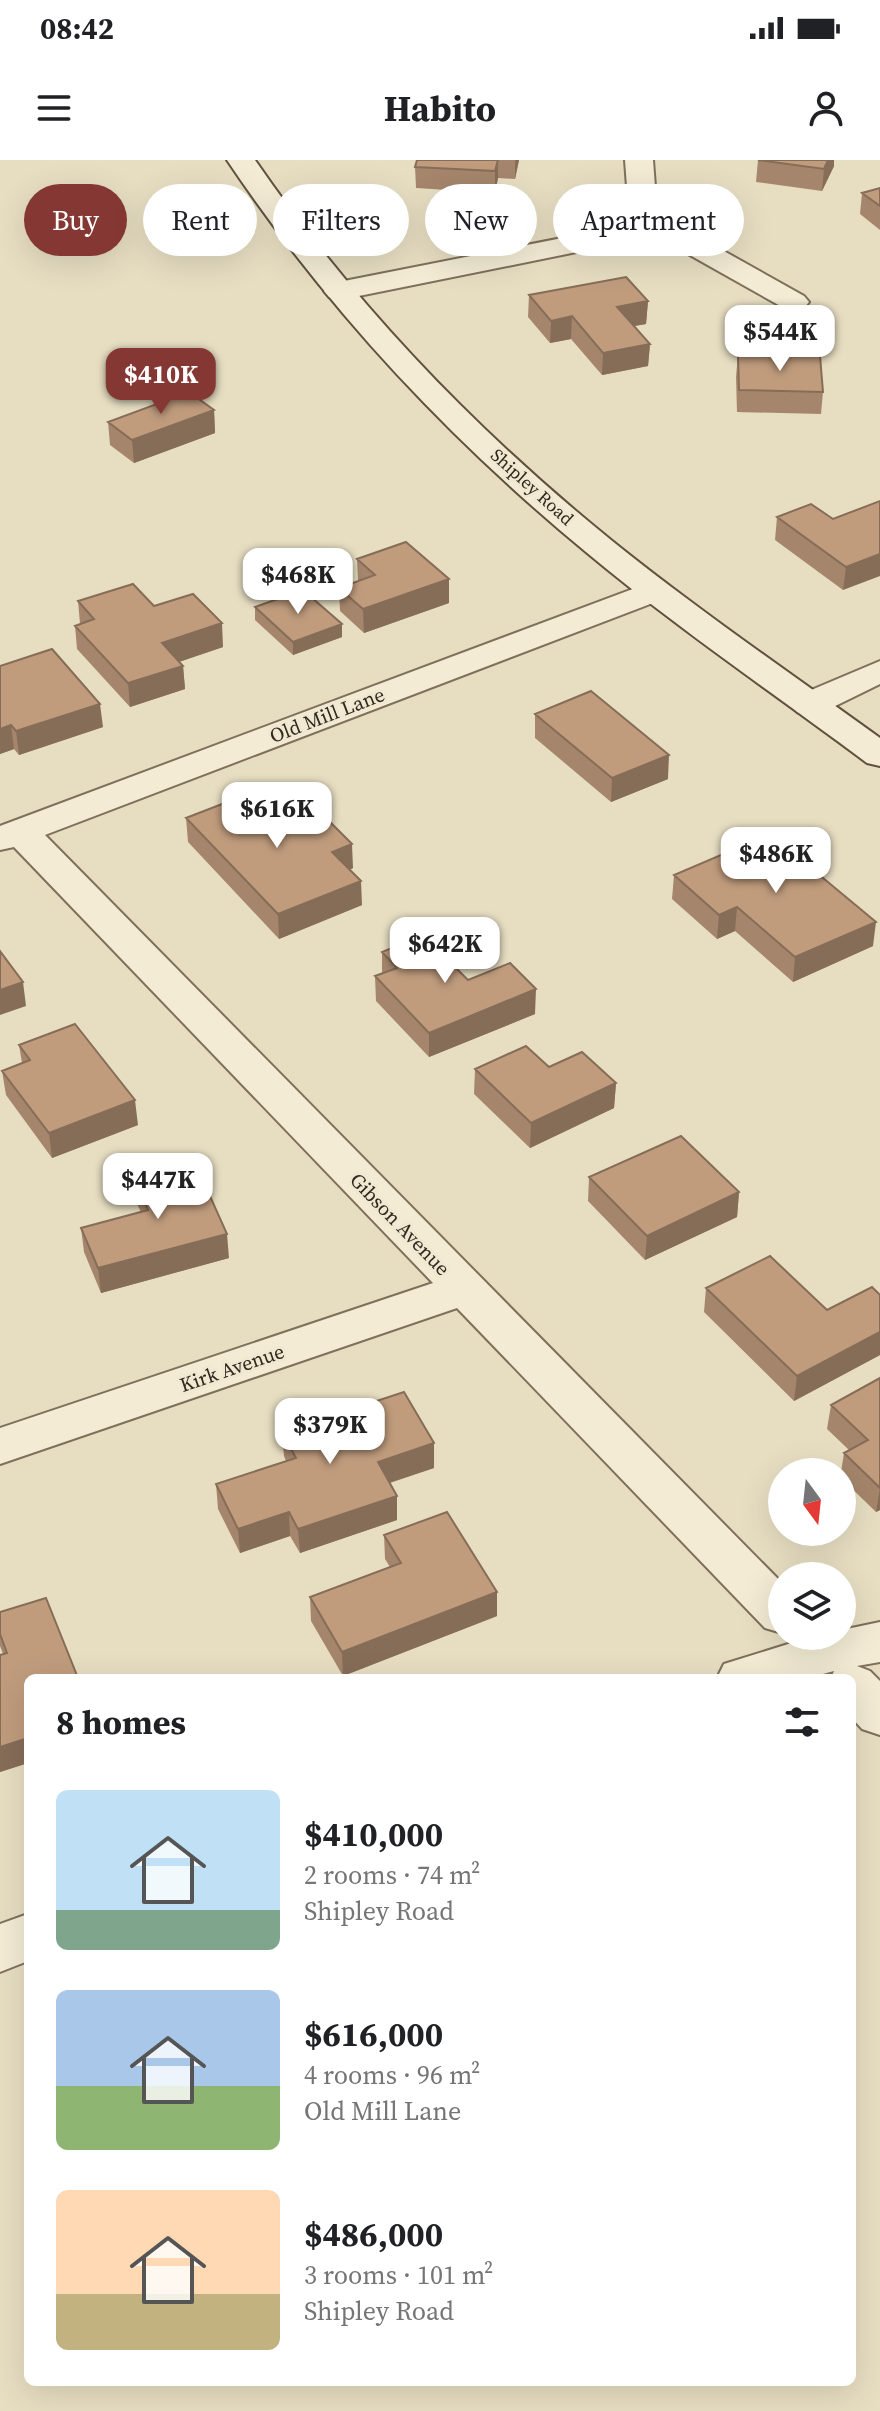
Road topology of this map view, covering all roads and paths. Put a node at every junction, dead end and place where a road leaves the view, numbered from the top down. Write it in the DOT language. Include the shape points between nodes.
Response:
graph roads {
  1 [pos="241,160"];
  2 [pos="639,160"];
  3 [pos="641,184"];
  4 [pos="553,248"];
  5 [pos="712,256"];
  6 [pos="339,291"];
  7 [pos="794,302"];
  8 [pos="654,591"];
  9 [pos="880,671"];
  10 [pos="810,704"];
  11 [pos="880,755"];
  12 [pos="10,835"];
  13 [pos="463,1289"];
  14 [pos="0,1446"];
  15 [pos="768,1600"];
  16 [pos="880,1642"];
  17 [pos="831,1663"];
  18 [pos="766,1674"];
  19 [pos="856,1689"];
  20 [pos="880,1714"];
  21 [pos="24,1939"];
  22 [pos="0,1948"];
  1 -- 6 [label="street, Shipley Road"];
  2 -- 3 [label="street"];
  4 -- 6 [label="street"];
  5 -- 7 [label="street"];
  6 -- 8 [label="street, Shipley Road" via="505,463"];
  8 -- 10 [label="street, Shipley Road"];
  8 -- 12 [label="street, Old Mill Lane"];
  9 -- 10 [label="street"];
  10 -- 11 [label="street, Shipley Road"];
  12 -- 13 [label="street, Gibson Avenue"];
  13 -- 14 [label="street, Kirk Avenue"];
  13 -- 15 [label="street, Gibson Avenue"];
  16 -- 17 [label="street"];
  17 -- 18 [label="street"];
  19 -- 20 [label="street"];
  21 -- 22 [label="street"];
}
